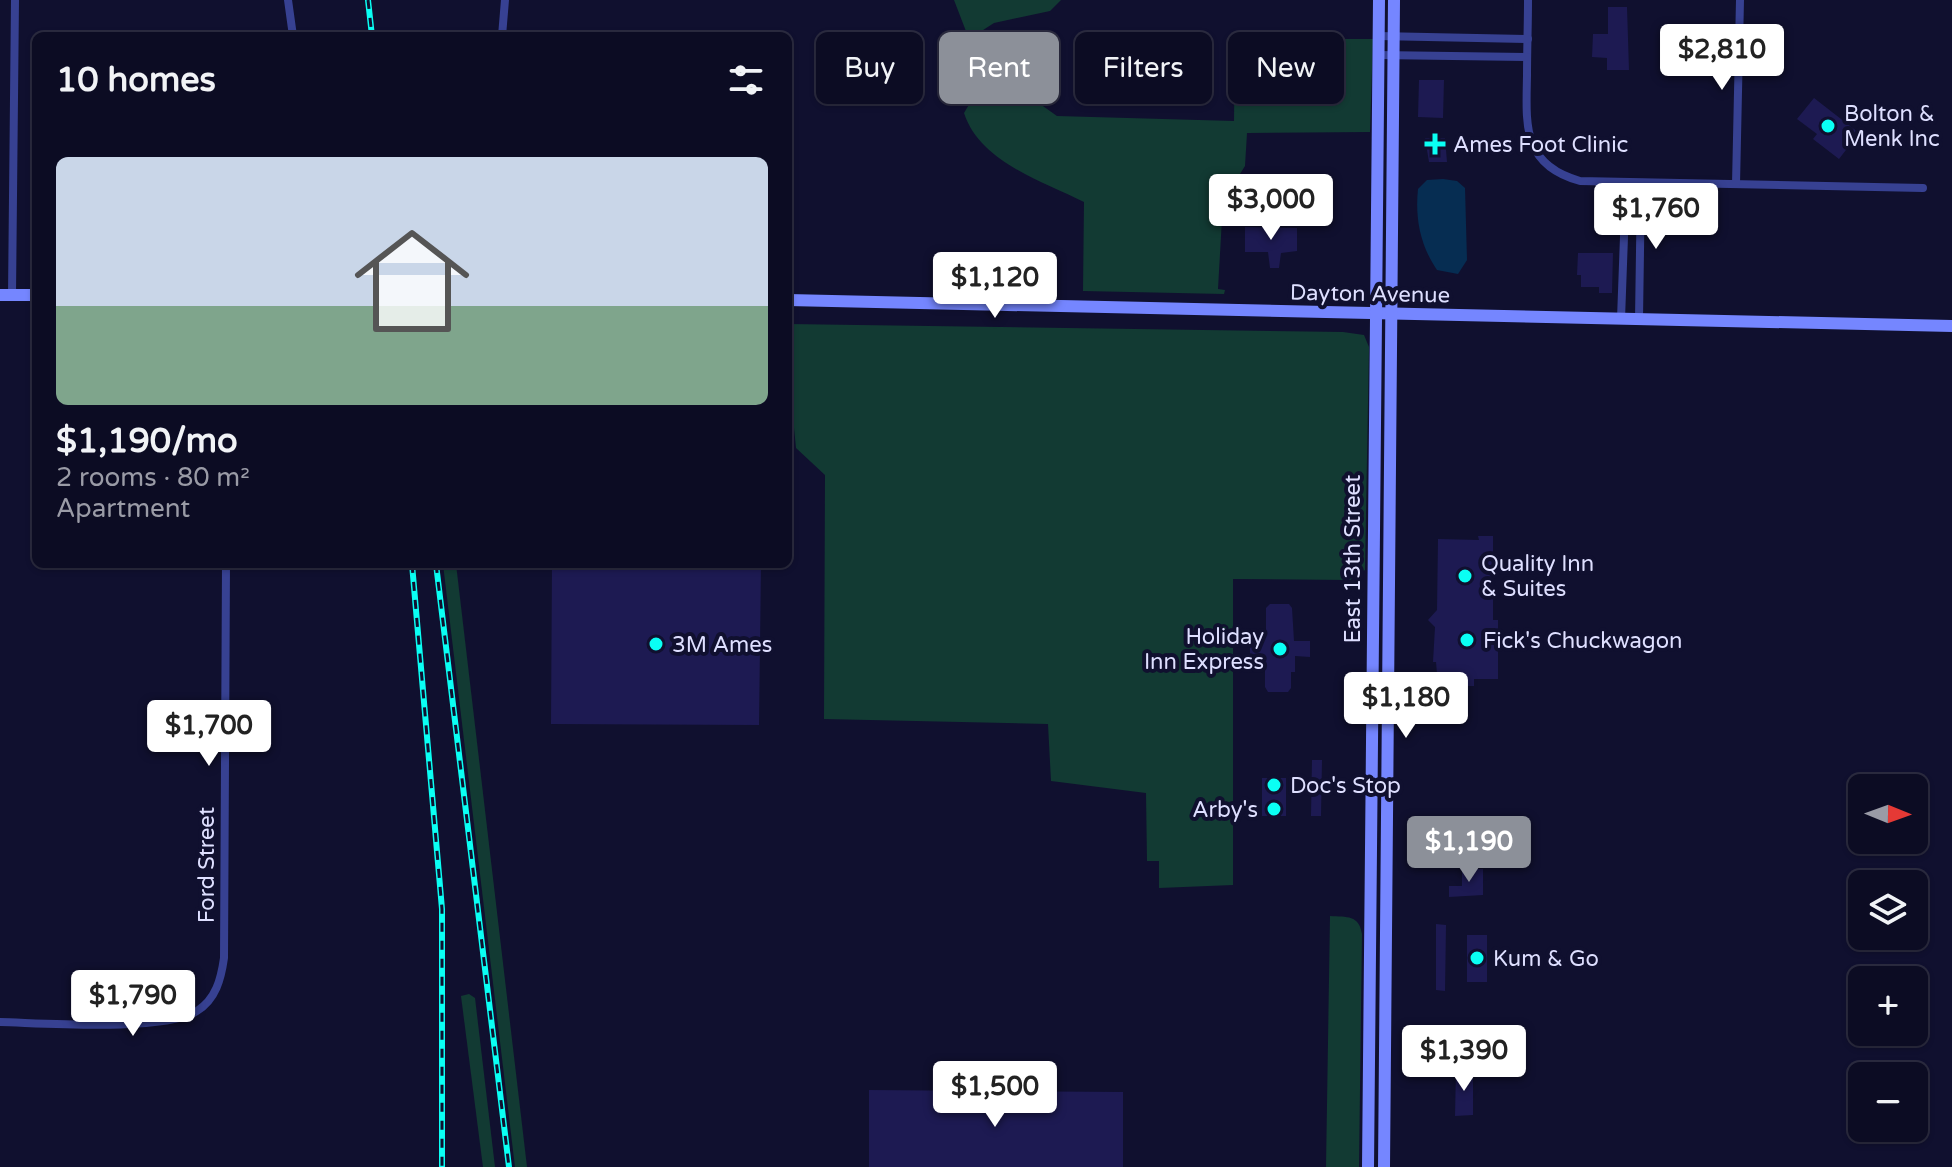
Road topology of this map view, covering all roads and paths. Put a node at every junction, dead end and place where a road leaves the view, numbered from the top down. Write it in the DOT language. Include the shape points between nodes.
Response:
graph roads {
  1 [pos="15,0"];
  2 [pos="288,0"];
  3 [pos="505,0"];
  4 [pos="1379,0"];
  5 [pos="1394,0"];
  6 [pos="1528,0"];
  7 [pos="1740,0"];
  8 [pos="292,32"];
  9 [pos="502,32"];
  10 [pos="1378,36"];
  11 [pos="1394,36"];
  12 [pos="1528,39"];
  13 [pos="1378,55"];
  14 [pos="1394,56"];
  15 [pos="1527,57"];
  16 [pos="1626,182"];
  17 [pos="1641,183"];
  18 [pos="1736,184"];
  19 [pos="1923,188"];
  20 [pos="6,295"];
  21 [pos="32,295"];
  22 [pos="792,300"];
  23 [pos="1374,313"];
  24 [pos="1391,313"];
  25 [pos="1621,319"];
  26 [pos="1639,319"];
  27 [pos="1952,326"];
  28 [pos="226,568"];
  29 [pos="0,1022"];
  30 [pos="1368,1167"];
  31 [pos="1384,1167"];
  1 -- 20 [label="street"];
  2 -- 8 [label="street"];
  3 -- 9 [label="street"];
  4 -- 10 [label="main road, East 13th Street"];
  5 -- 11 [label="main road, East 13th Street"];
  6 -- 12 [label="street"];
  7 -- 18 [label="street"];
  10 -- 11 [label="street"];
  10 -- 13 [label="main road, East 13th Street"];
  11 -- 12 [label="street"];
  11 -- 14 [label="main road, East 13th Street"];
  12 -- 15 [label="street"];
  13 -- 14 [label="street"];
  13 -- 23 [label="main road, East 13th Street"];
  14 -- 15 [label="street"];
  14 -- 24 [label="main road, East 13th Street"];
  15 -- 16 [label="street" via="1528,134 1541,159 1580,181"];
  16 -- 17 [label="street"];
  16 -- 25 [label="street"];
  17 -- 18 [label="street"];
  17 -- 26 [label="street"];
  18 -- 19 [label="street"];
  20 -- 21 [label="main road"];
  22 -- 23 [label="main road, Dayton Avenue"];
  23 -- 24 [label="main road, Dayton Avenue"];
  23 -- 30 [label="main road, East 13th Street"];
  24 -- 25 [label="main road, Dayton Avenue"];
  24 -- 31 [label="main road, East 13th Street"];
  25 -- 26 [label="main road, Dayton Avenue"];
  26 -- 27 [label="main road, Dayton Avenue"];
  28 -- 29 [label="street, Ford Street" via="221,974 204,1005 181,1018"];
}
